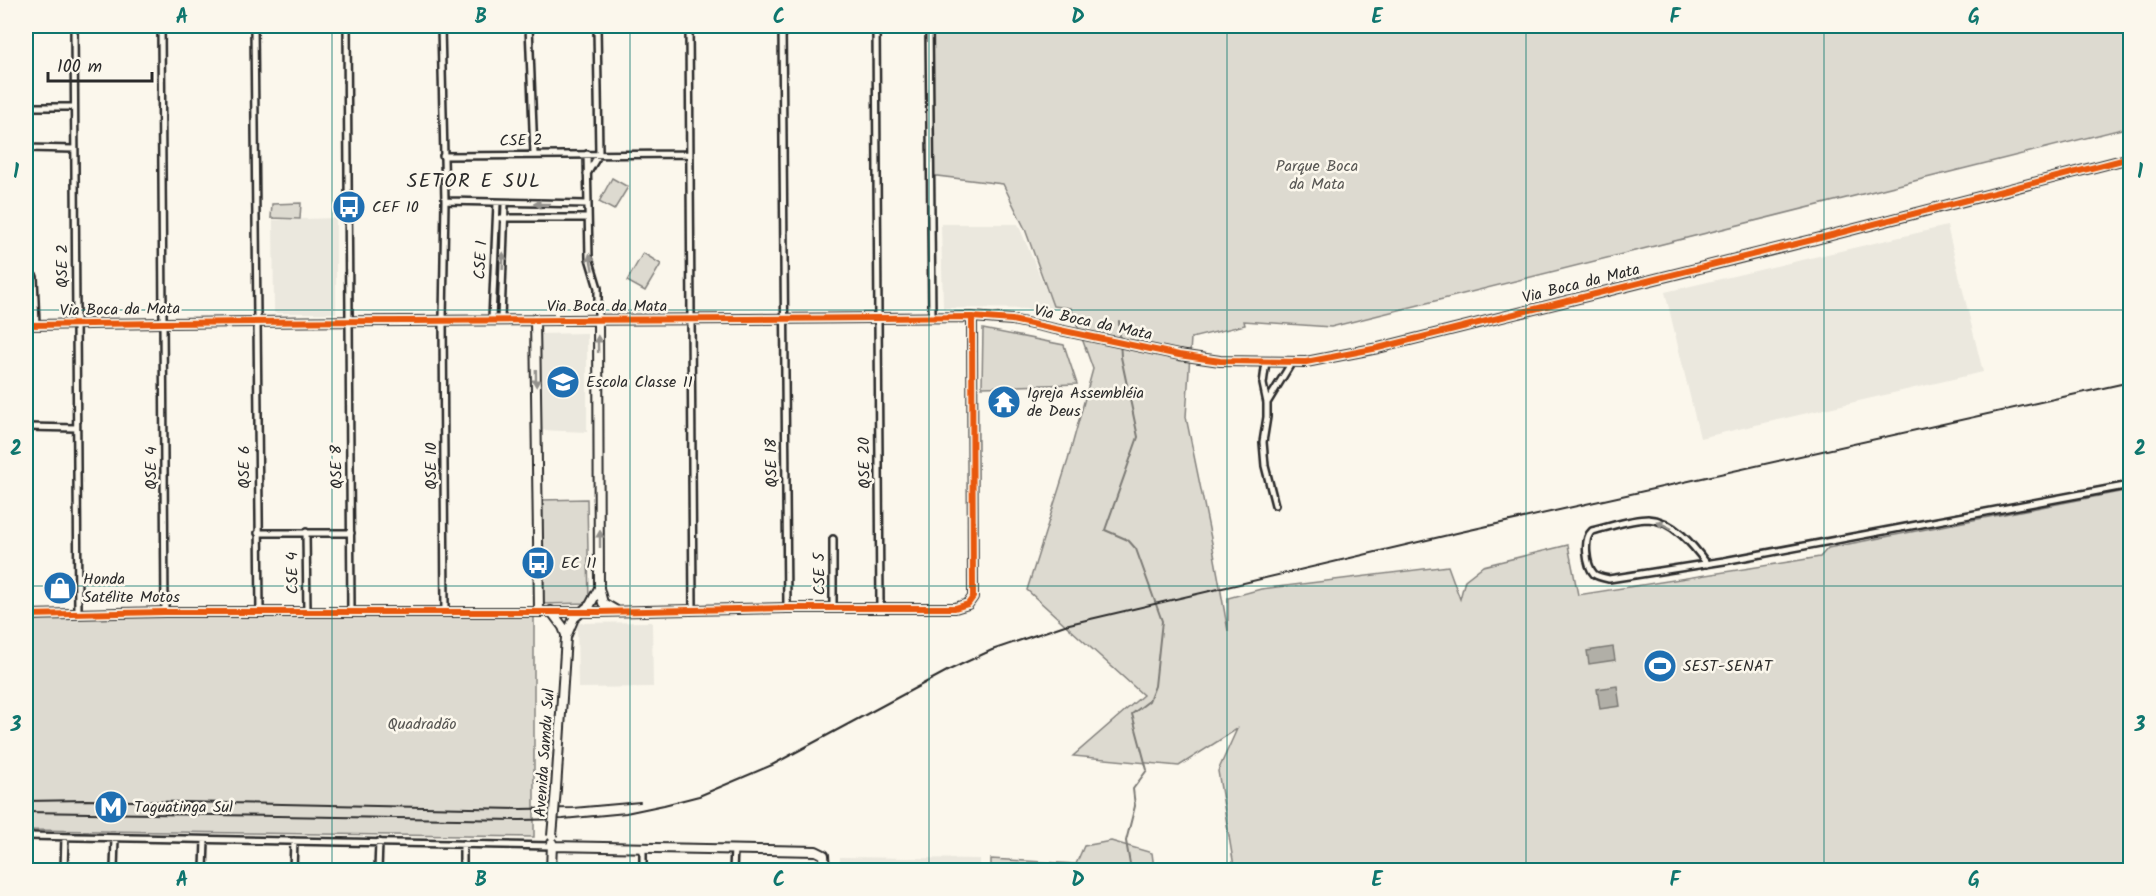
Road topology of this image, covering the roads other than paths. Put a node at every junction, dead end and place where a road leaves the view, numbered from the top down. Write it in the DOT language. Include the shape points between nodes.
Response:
graph roads {
  1 [pos="74,26"];
  2 [pos="161,26"];
  3 [pos="254,26"];
  4 [pos="347,26"];
  5 [pos="441,26"];
  6 [pos="529,26"];
  7 [pos="597,26"];
  8 [pos="689,26"];
  9 [pos="782,26"];
  10 [pos="876,26"];
  11 [pos="929,26"];
  12 [pos="26,107"];
  13 [pos="74,107"];
  14 [pos="26,148"];
  15 [pos="74,149"];
  16 [pos="534,154"];
  17 [pos="587,154"];
  18 [pos="599,154"];
  19 [pos="690,154"];
  20 [pos="443,156"];
  21 [pos="2130,158"];
  22 [pos="587,174"];
  23 [pos="445,201"];
  24 [pos="496,204"];
  25 [pos="505,204"];
  26 [pos="587,204"];
  27 [pos="496,218"];
  28 [pos="504,218"];
  29 [pos="588,218"];
  30 [pos="34,277"];
  31 [pos="933,317"];
  32 [pos="972,317"];
  33 [pos="784,318"];
  34 [pos="877,318"];
  35 [pos="496,319"];
  36 [pos="536,319"];
  37 [pos="443,320"];
  38 [pos="598,320"];
  39 [pos="691,320"];
  40 [pos="350,321"];
  41 [pos="256,322"];
  42 [pos="163,323"];
  43 [pos="26,325"];
  44 [pos="36,325"];
  45 [pos="76,325"];
  46 [pos="1266,362"];
  47 [pos="1292,362"];
  48 [pos="1267,403"];
  49 [pos="26,427"];
  50 [pos="76,428"];
  51 [pos="2130,485"];
  52 [pos="1275,505"];
  53 [pos="306,532"];
  54 [pos="258,533"];
  55 [pos="351,533"];
  56 [pos="833,539"];
  57 [pos="1707,564"];
  58 [pos="599,588"];
  59 [pos="787,608"];
  60 [pos="834,608"];
  61 [pos="880,608"];
  62 [pos="693,609"];
  63 [pos="539,611"];
  64 [pos="551,611"];
  65 [pos="617,611"];
  66 [pos="165,612"];
  67 [pos="260,612"];
  68 [pos="351,612"];
  69 [pos="445,612"];
  70 [pos="582,612"];
  71 [pos="78,613"];
  72 [pos="307,613"];
  73 [pos="26,615"];
  74 [pos="566,637"];
  75 [pos="26,836"];
  76 [pos="65,837"];
  77 [pos="115,838"];
  78 [pos="205,840"];
  79 [pos="294,841"];
  80 [pos="379,842"];
  81 [pos="463,844"];
  82 [pos="552,846"];
  83 [pos="643,847"];
  84 [pos="734,849"];
  85 [pos="64,870"];
  86 [pos="114,870"];
  87 [pos="204,870"];
  88 [pos="293,870"];
  89 [pos="378,870"];
  90 [pos="463,870"];
  91 [pos="551,870"];
  92 [pos="643,870"];
  93 [pos="733,870"];
  94 [pos="825,870"];
  95 [pos="1271,870"];
  96 [pos="1278,870"];
  1 -- 13 [label="street, QSE 2"];
  2 -- 42 [label="street, QSE 4"];
  3 -- 41 [label="street, QSE 6"];
  4 -- 40 [label="street, QSE 8"];
  5 -- 20 [label="street, QSE 10"];
  6 -- 16 [label="street"];
  7 -- 18 [label="street"];
  8 -- 19 [label="street"];
  9 -- 33 [label="street, QSE 18"];
  10 -- 34 [label="street, QSE 20"];
  11 -- 31 [label="street"];
  12 -- 13 [label="street"];
  13 -- 15 [label="street, QSE 2"];
  14 -- 15 [label="street"];
  15 -- 45 [label="street, QSE 2"];
  16 -- 17 [label="street, CSE 2"];
  16 -- 20 [label="street, CSE 2"];
  17 -- 18 [label="street, CSE 2"];
  17 -- 22 [label="street"];
  18 -- 19 [label="street, CSE 2"];
  18 -- 22 [label="street"];
  19 -- 39 [label="street"];
  20 -- 23 [label="street, QSE 10"];
  21 -- 47 [label="street, Via Boca da Mata" via="1378,348"];
  22 -- 26 [label="street"];
  23 -- 24 [label="street"];
  23 -- 37 [label="street, QSE 10"];
  24 -- 25 [label="street"];
  24 -- 27 [label="street, CSE 1"];
  26 -- 25 [label="street, one-way"];
  25 -- 28 [label="street, CSE 1"];
  26 -- 29 [label="street"];
  27 -- 28 [label="street"];
  27 -- 35 [label="street, CSE 1"];
  28 -- 29 [label="street"];
  35 -- 28 [label="street, CSE 1, one-way"];
  38 -- 29 [label="street, one-way" via="598,288 589,258"];
  30 -- 44 [label="street"];
  31 -- 32 [label="street, Via Boca da Mata"];
  31 -- 34 [label="street, Via Boca da Mata"];
  32 -- 46 [label="street, Via Boca da Mata" via="1012,320 1179,355"];
  32 -- 61 [label="street" via="973,597 960,608"];
  33 -- 34 [label="street, Via Boca da Mata"];
  33 -- 39 [label="street, Via Boca da Mata"];
  33 -- 59 [label="street, QSE 18"];
  34 -- 61 [label="street, QSE 20"];
  35 -- 36 [label="street, Via Boca da Mata"];
  35 -- 37 [label="street, Via Boca da Mata"];
  36 -- 38 [label="street, Via Boca da Mata"];
  36 -- 63 [label="street, one-way"];
  37 -- 40 [label="street, Via Boca da Mata"];
  37 -- 69 [label="street, QSE 10"];
  38 -- 39 [label="street, Via Boca da Mata"];
  58 -- 38 [label="street, one-way"];
  39 -- 62 [label="street"];
  40 -- 41 [label="street, Via Boca da Mata"];
  40 -- 55 [label="street, QSE 8"];
  41 -- 42 [label="street, Via Boca da Mata"];
  41 -- 54 [label="street, QSE 6"];
  42 -- 45 [label="street, Via Boca da Mata"];
  42 -- 66 [label="street, QSE 4"];
  43 -- 44 [label="street, Via Boca da Mata"];
  44 -- 45 [label="street, Via Boca da Mata"];
  45 -- 50 [label="street, QSE 2"];
  46 -- 47 [label="street, Via Boca da Mata"];
  46 -- 48 [label="street" via="1263,384"];
  47 -- 48 [label="street"];
  48 -- 52 [label="street" via="1264,465"];
  49 -- 50 [label="street"];
  50 -- 71 [label="street, QSE 2"];
  51 -- 57 [label="street"];
  53 -- 54 [label="street"];
  53 -- 55 [label="street"];
  53 -- 72 [label="street, CSE 4"];
  54 -- 67 [label="street, QSE 6"];
  55 -- 68 [label="street, QSE 8"];
  56 -- 60 [label="street, CSE 5"];
  57 -- 57 [label="street, one-way" via="1690,541 1659,521 1649,519 1592,531 1586,537 1591,569 1609,579"];
  58 -- 65 [label="street" via="603,603"];
  58 -- 70 [label="street, Avenida Samdu Sul"];
  59 -- 60 [label="street"];
  59 -- 62 [label="street"];
  60 -- 61 [label="street"];
  62 -- 65 [label="street"];
  63 -- 64 [label="street"];
  63 -- 69 [label="street"];
  64 -- 70 [label="street"];
  64 -- 74 [label="street"];
  65 -- 70 [label="street"];
  66 -- 67 [label="street"];
  66 -- 71 [label="street"];
  67 -- 72 [label="street"];
  68 -- 69 [label="street"];
  68 -- 72 [label="street"];
  70 -- 74 [label="street, Avenida Samdu Sul" via="572,621"];
  71 -- 73 [label="street"];
  74 -- 82 [label="street, Avenida Samdu Sul, bridge"];
  75 -- 76 [label="street"];
  76 -- 77 [label="street"];
  76 -- 85 [label="street"];
  77 -- 78 [label="street"];
  77 -- 86 [label="street"];
  78 -- 79 [label="street"];
  78 -- 87 [label="street"];
  79 -- 80 [label="street"];
  79 -- 88 [label="street"];
  80 -- 81 [label="street"];
  80 -- 89 [label="street"];
  81 -- 82 [label="street"];
  81 -- 90 [label="street"];
  82 -- 83 [label="street"];
  82 -- 91 [label="street, Avenida Samdu Sul"];
  83 -- 84 [label="street"];
  83 -- 92 [label="street"];
  84 -- 93 [label="street"];
  84 -- 94 [label="street" via="816,851 825,858"];
  95 -- 96 [label="street"];
}
